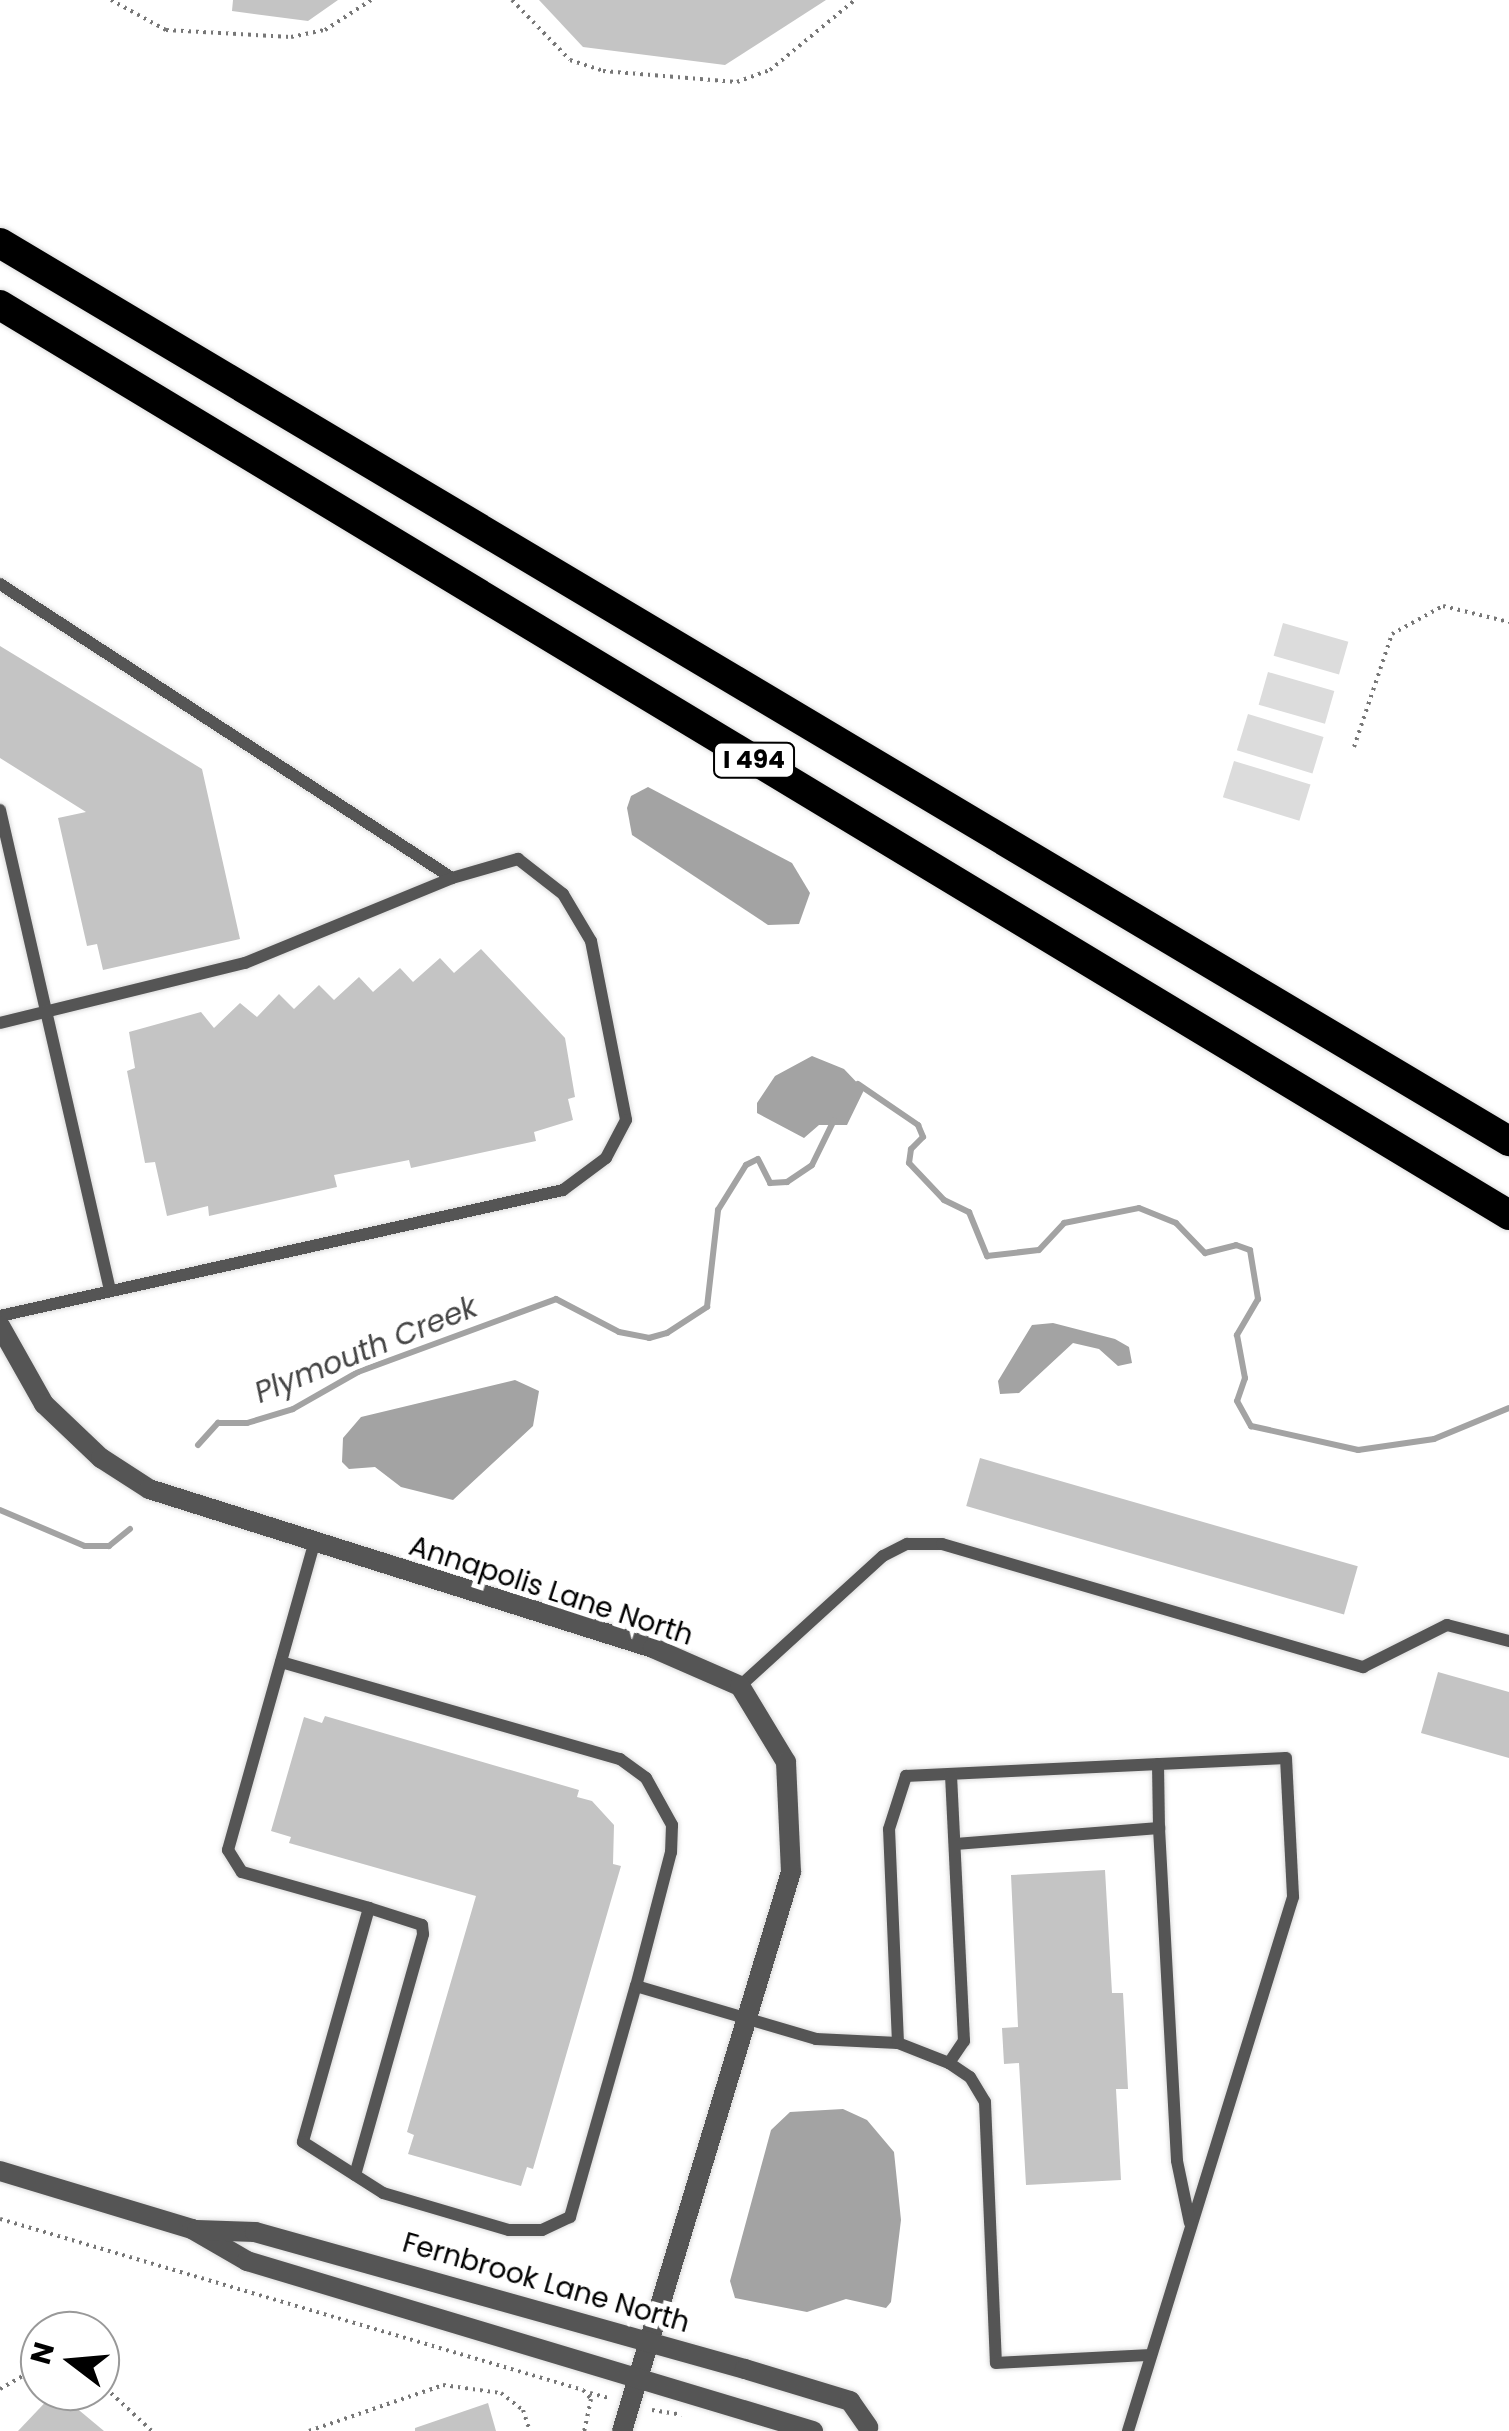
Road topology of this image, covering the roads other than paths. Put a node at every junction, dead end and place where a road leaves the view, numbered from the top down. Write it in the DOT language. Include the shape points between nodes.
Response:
graph roads {
  1 [pos="0,243"];
  2 [pos="0,305"];
  3 [pos="0,584"];
  4 [pos="0,810"];
  5 [pos="452,878"];
  6 [pos="46,1013"];
  7 [pos="0,1023"];
  8 [pos="1509,1141"];
  9 [pos="1509,1215"];
  10 [pos="110,1290"];
  11 [pos="0,1316"];
  12 [pos="0,1326"];
  13 [pos="314,1544"];
  14 [pos="1509,1642"];
  15 [pos="282,1662"];
  16 [pos="740,1686"];
  17 [pos="1158,1764"];
  18 [pos="951,1774"];
  19 [pos="1159,1828"];
  20 [pos="955,1844"];
  21 [pos="368,1908"];
  22 [pos="636,1986"];
  23 [pos="748,2018"];
  24 [pos="898,2043"];
  25 [pos="950,2063"];
  26 [pos="0,2171"];
  27 [pos="355,2175"];
  28 [pos="1190,2226"];
  29 [pos="192,2230"];
  30 [pos="649,2342"];
  31 [pos="1150,2355"];
  32 [pos="637,2380"];
  33 [pos="868,2430"];
  34 [pos="622,2431"];
  35 [pos="813,2431"];
  36 [pos="1128,2431"];
  1 -- 8 [label="highway, I 494"];
  2 -- 9 [label="highway, I 494"];
  3 -- 5 [label="lane"];
  4 -- 6 [label="lane"];
  5 -- 6 [label="lane" via="245,963"];
  5 -- 10 [label="lane" via="518,860 562,894 591,941 626,1120 606,1158 563,1190"];
  6 -- 7 [label="lane"];
  6 -- 10 [label="lane"];
  10 -- 11 [label="lane"];
  12 -- 13 [label="street, Annapolis Lane North" via="44,1404 101,1458 150,1489"];
  13 -- 15 [label="lane"];
  13 -- 16 [label="street, Annapolis Lane North" via="654,1648"];
  14 -- 16 [label="lane" via="1447,1625 1363,1666 942,1544 907,1544 882,1556"];
  15 -- 21 [label="lane" via="228,1850 242,1872"];
  15 -- 22 [label="lane" via="620,1759 646,1778 672,1825 672,1852"];
  16 -- 23 [label="street" via="786,1762 791,1872"];
  17 -- 18 [label="lane"];
  17 -- 19 [label="lane"];
  17 -- 28 [label="lane" via="1286,1758 1292,1898"];
  18 -- 20 [label="lane"];
  18 -- 24 [label="lane" via="906,1776 889,1829"];
  19 -- 20 [label="lane"];
  19 -- 28 [label="lane" via="1177,2161"];
  20 -- 25 [label="lane" via="964,2040"];
  21 -- 27 [label="lane" via="302,2142"];
  21 -- 27 [label="lane" via="422,1925 423,1934"];
  22 -- 23 [label="lane"];
  22 -- 27 [label="lane" via="570,2217 542,2230 509,2230 384,2194"];
  23 -- 24 [label="lane" via="816,2038"];
  23 -- 30 [label="street"];
  24 -- 25 [label="lane"];
  25 -- 31 [label="lane" via="985,2102 996,2362"];
  26 -- 29 [label="street, Fernbrook Lane North"];
  28 -- 31 [label="lane"];
  29 -- 30 [label="street, Fernbrook Lane North" via="255,2232"];
  29 -- 32 [label="street, Fernbrook Lane North" via="247,2261"];
  30 -- 32 [label="street"];
  30 -- 33 [label="street, Fernbrook Lane North" via="850,2401"];
  31 -- 36 [label="lane"];
  32 -- 34 [label="street"];
  32 -- 35 [label="street, Fernbrook Lane North"];
}
